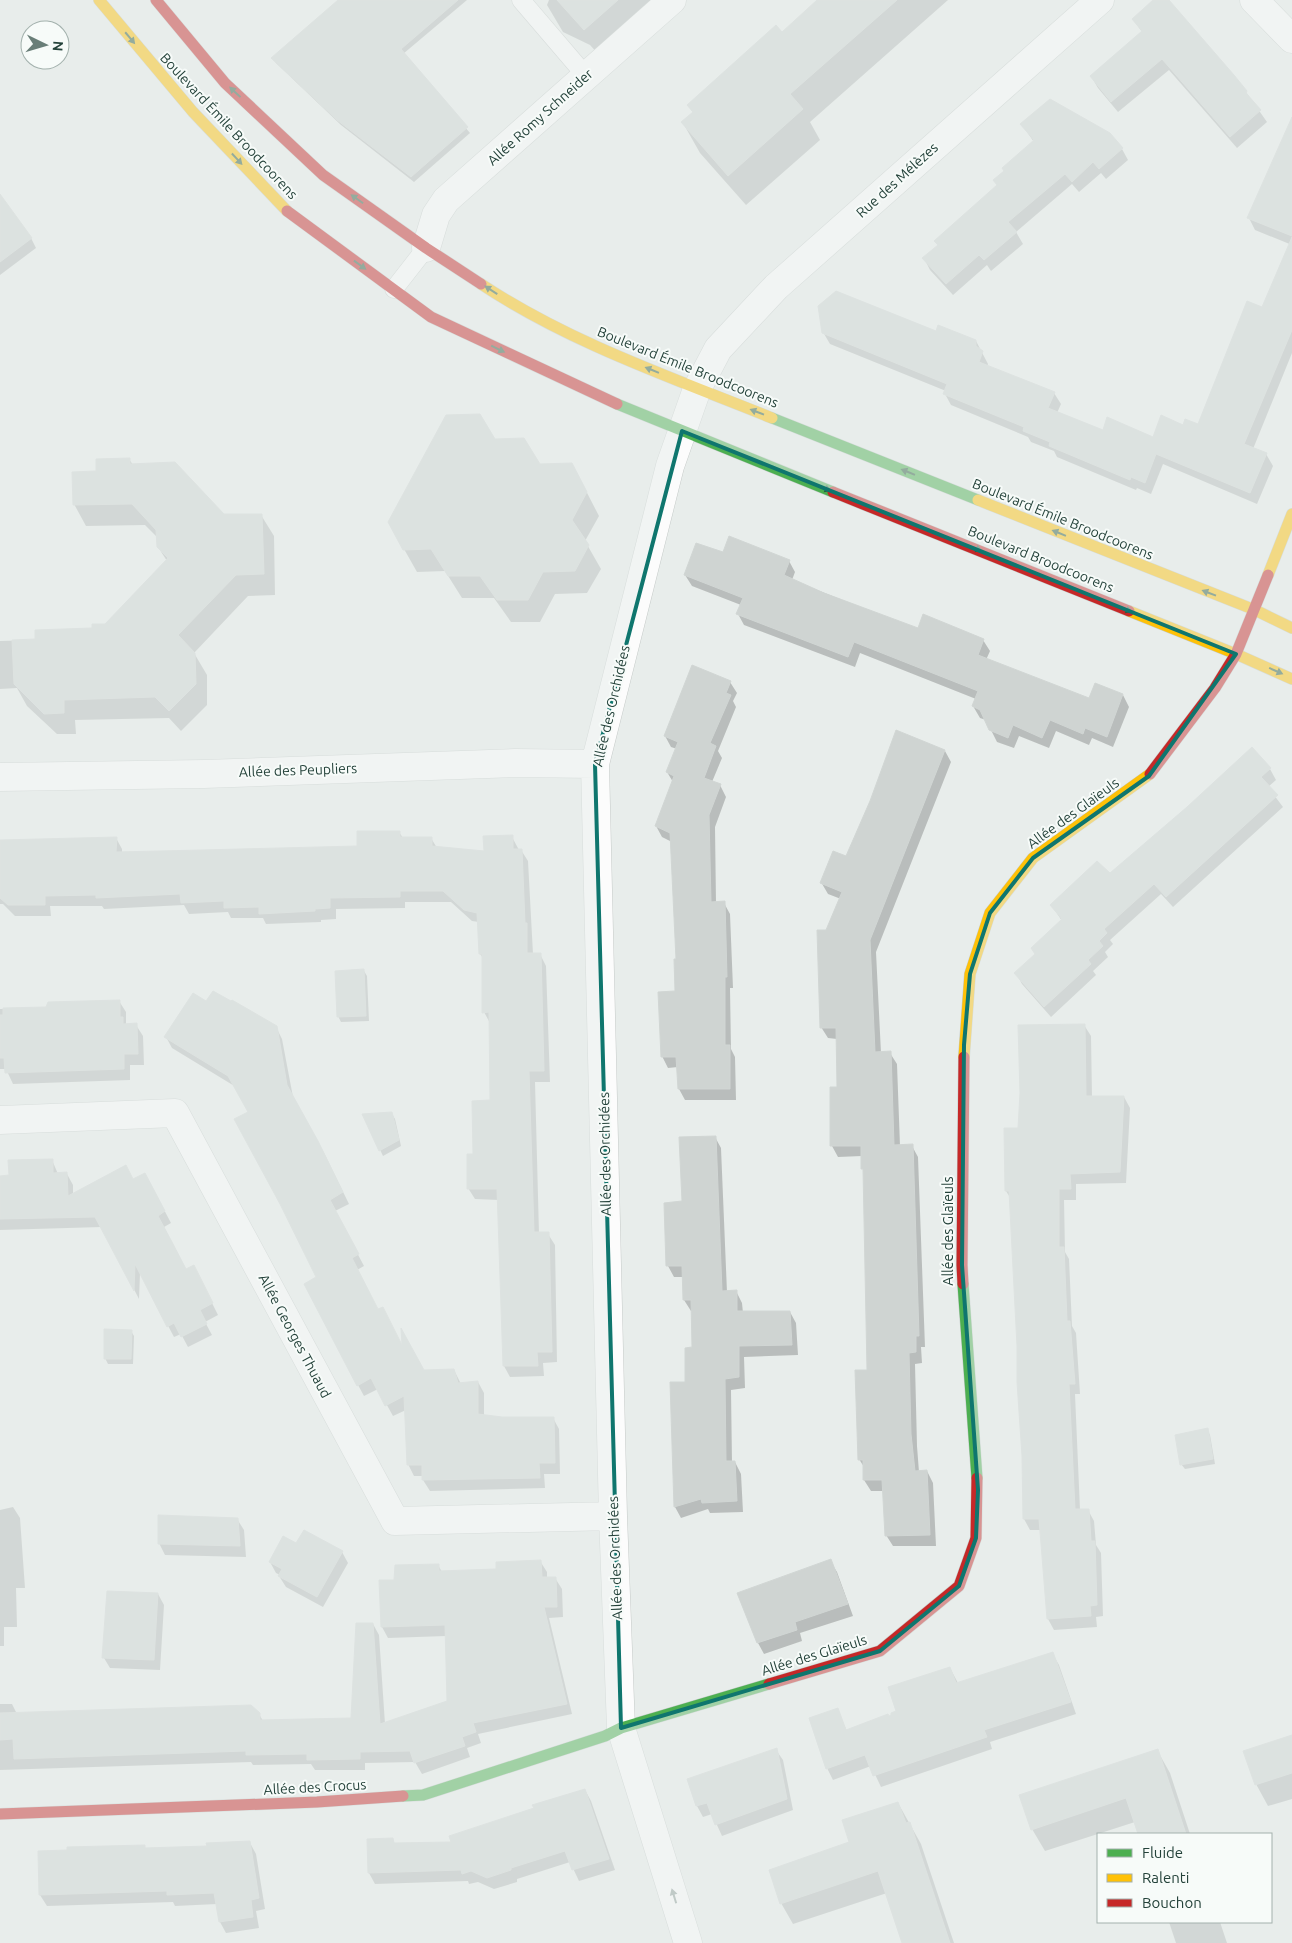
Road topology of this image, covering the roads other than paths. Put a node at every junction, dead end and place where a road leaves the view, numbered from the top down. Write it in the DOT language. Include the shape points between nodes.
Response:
graph roads {
  1 [pos="99,0"];
  2 [pos="156,0"];
  3 [pos="521,0"];
  4 [pos="672,0"];
  5 [pos="1254,0"];
  6 [pos="1084,5"];
  7 [pos="1292,39"];
  8 [pos="586,76"];
  9 [pos="426,248"];
  10 [pos="394,290"];
  11 [pos="701,379"];
  12 [pos="682,431"];
  13 [pos="779,469"];
  14 [pos="1292,514"];
  15 [pos="1255,610"];
  16 [pos="1292,628"];
  17 [pos="1236,654"];
  18 [pos="1292,679"];
  19 [pos="595,764"];
  20 [pos="0,777"];
  21 [pos="0,1120"];
  22 [pos="614,1516"];
  23 [pos="621,1728"];
  24 [pos="0,1814"];
  25 [pos="688,1943"];
  1 -- 10 [label="street, Boulevard Émile Broodcoorens, one-way" via="192,112 284,209"];
  9 -- 2 [label="street, Boulevard Émile Broodcoorens, one-way" via="323,175 225,83"];
  3 -- 8 [label="lane"];
  4 -- 8 [label="street, Allée Romy Schneider"];
  5 -- 7 [label="street"];
  6 -- 11 [label="street, Rue des Mélèzes" via="776,287 718,349"];
  8 -- 9 [label="street, Allée Romy Schneider" via="446,200 436,215"];
  9 -- 10 [label="lane"];
  11 -- 9 [label="street, Boulevard Émile Broodcoorens, one-way" via="617,356 516,306"];
  10 -- 12 [label="street, Boulevard Émile Broodcoorens, one-way" via="431,317 599,397"];
  11 -- 12 [label="street, Allée des Orchidées"];
  15 -- 11 [label="street, Boulevard Émile Broodcoorens, one-way"];
  12 -- 13 [label="street, Boulevard Émile Broodcoorens"];
  12 -- 19 [label="street, Allée des Orchidées" via="670,466"];
  13 -- 17 [label="street, Boulevard Broodcoorens, one-way"];
  14 -- 15 [label="street"];
  15 -- 16 [label="street, Boulevard Émile Broodcoorens"];
  15 -- 17 [label="street, Allée des Glaïeuls"];
  17 -- 18 [label="street, Boulevard Broodcoorens, one-way"];
  17 -- 23 [label="street, Allée des Glaïeuls" via="1215,688 1148,776 1034,858 990,913 970,974 964,1045 962,1266 978,1490 976,1538 959,1586 880,1651"];
  19 -- 20 [label="street, Allée des Peupliers" via="531,762 204,774"];
  19 -- 22 [label="street, Allée des Orchidées"];
  21 -- 22 [label="street, Allée Georges Thuaud" via="175,1113 394,1521"];
  22 -- 23 [label="street, Allée des Orchidées"];
  23 -- 24 [label="street, Allée des Crocus" via="423,1795"];
  25 -- 23 [label="street, Allée des Orchidées, one-way"];
}
